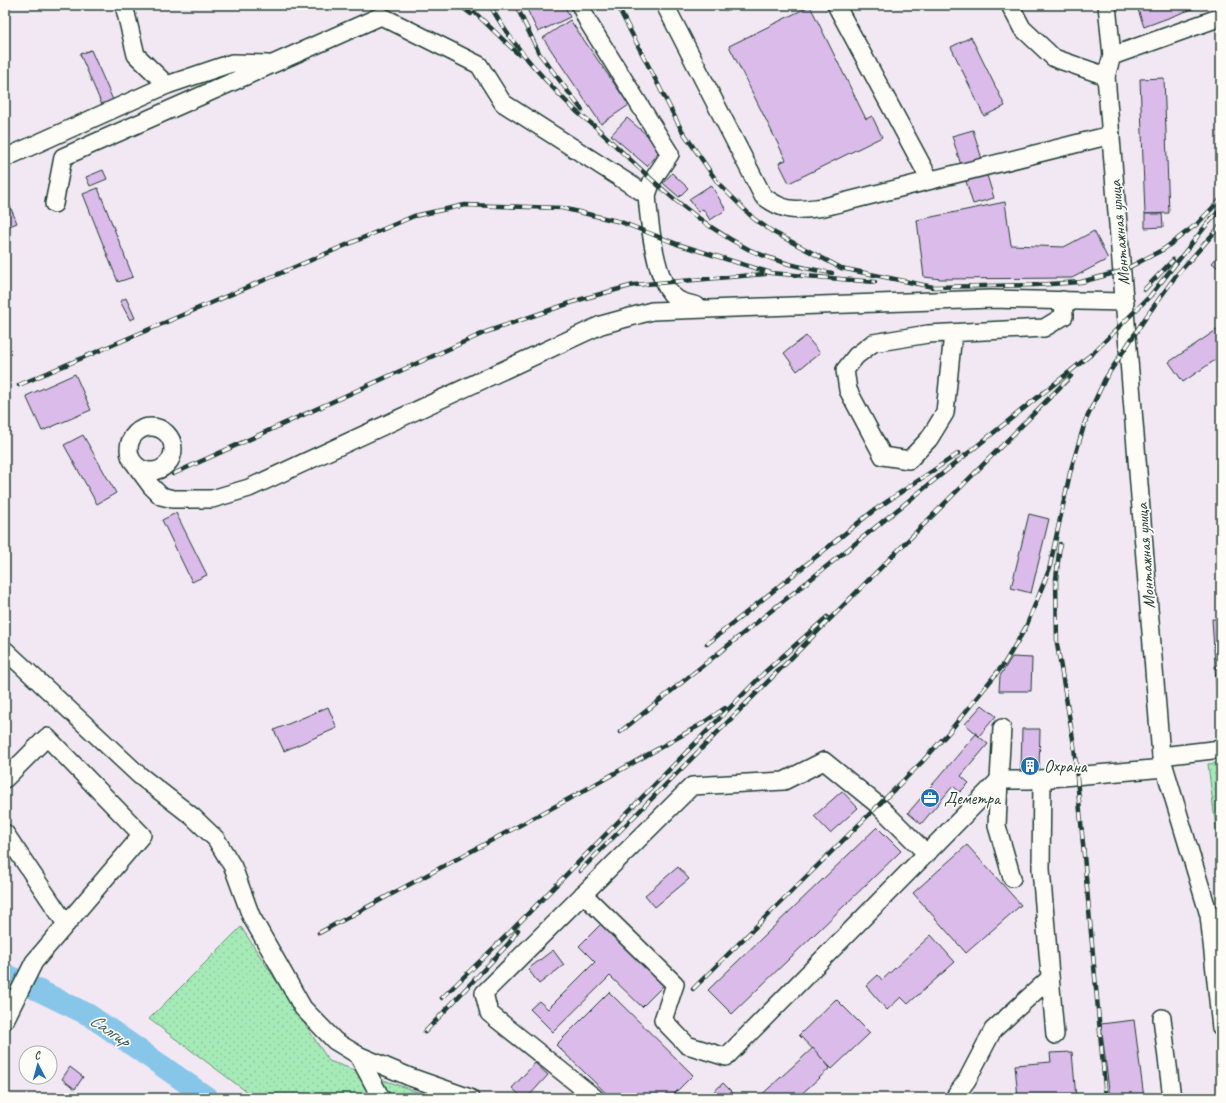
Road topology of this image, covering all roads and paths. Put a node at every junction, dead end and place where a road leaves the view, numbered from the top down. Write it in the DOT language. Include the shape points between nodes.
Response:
graph roads {
  1 [pos="124,5"];
  2 [pos="580,5"];
  3 [pos="665,5"];
  4 [pos="836,5"];
  5 [pos="1010,5"];
  6 [pos="1107,5"];
  7 [pos="1221,16"];
  8 [pos="1112,56"];
  9 [pos="274,64"];
  10 [pos="1106,76"];
  11 [pos="167,85"];
  12 [pos="1111,135"];
  13 [pos="5,158"];
  14 [pos="930,180"];
  15 [pos="647,195"];
  16 [pos="54,204"];
  17 [pos="1063,300"];
  18 [pos="1125,302"];
  19 [pos="705,309"];
  20 [pos="953,333"];
  21 [pos="138,466"];
  22 [pos="5,650"];
  23 [pos="1002,728"];
  24 [pos="1221,749"];
  25 [pos="1162,762"];
  26 [pos="5,779"];
  27 [pos="1042,779"];
  28 [pos="999,780"];
  29 [pos="5,833"];
  30 [pos="926,854"];
  31 [pos="1012,878"];
  32 [pos="583,894"];
  33 [pos="66,924"];
  34 [pos="1050,978"];
  35 [pos="8,1014"];
  36 [pos="1162,1018"];
  37 [pos="1221,1028"];
  38 [pos="1055,1035"];
  39 [pos="358,1055"];
  40 [pos="381,1098"];
  41 [pos="470,1098"];
  42 [pos="595,1098"];
  43 [pos="954,1098"];
  44 [pos="1172,1098"];
  1 -- 11 [label="street" via="136,55"];
  2 -- 15 [label="street" via="670,154 652,181"];
  3 -- 14 [label="street" via="763,196 778,207 795,210 824,207"];
  4 -- 14 [label="street"];
  5 -- 10 [label="street" via="1022,28 1054,58"];
  6 -- 8 [label="street"];
  7 -- 8 [label="street"];
  8 -- 10 [label="street, Монтажная улица"];
  9 -- 11 [label="street" via="232,63"];
  9 -- 15 [label="street" via="381,16 479,65 503,103"];
  9 -- 16 [label="street" via="63,157"];
  10 -- 12 [label="street, Монтажная улица"];
  11 -- 13 [label="street"];
  12 -- 14 [label="street"];
  12 -- 18 [label="street, Монтажная улица"];
  15 -- 19 [label="street" via="651,234 662,282 676,299"];
  17 -- 18 [label="street"];
  17 -- 19 [label="street" via="991,299"];
  17 -- 20 [label="street" via="1064,316 1044,328"];
  18 -- 25 [label="street, Монтажная улица"];
  19 -- 21 [label="street" via="652,311 601,325 249,488 212,499 173,499 161,496"];
  20 -- 20 [label="street" via="928,334 873,343 856,356 845,370 848,390 883,456 909,460 929,439 945,413"];
  22 -- 39 [label="street" via="139,775 193,816 216,839 233,867 251,916 303,1008 335,1041"];
  23 -- 28 [label="street"];
  24 -- 25 [label="street"];
  25 -- 27 [label="street"];
  25 -- 37 [label="street, Монтажная улица" via="1210,915"];
  26 -- 33 [label="street" via="47,737 142,836"];
  27 -- 28 [label="street"];
  27 -- 34 [label="street" via="1041,869"];
  28 -- 30 [label="street"];
  28 -- 31 [label="street" via="997,826"];
  29 -- 33 [label="street"];
  30 -- 32 [label="street" via="878,805 824,761 784,781 692,786"];
  30 -- 32 [label="street" via="726,1057 687,1045 663,1020 675,984"];
  32 -- 42 [label="street" via="484,993 489,1013"];
  33 -- 35 [label="street" via="34,962"];
  34 -- 38 [label="street"];
  34 -- 43 [label="street" via="993,1030 967,1080"];
  36 -- 44 [label="street"];
  39 -- 40 [label="street"];
  39 -- 41 [label="street"];
}
